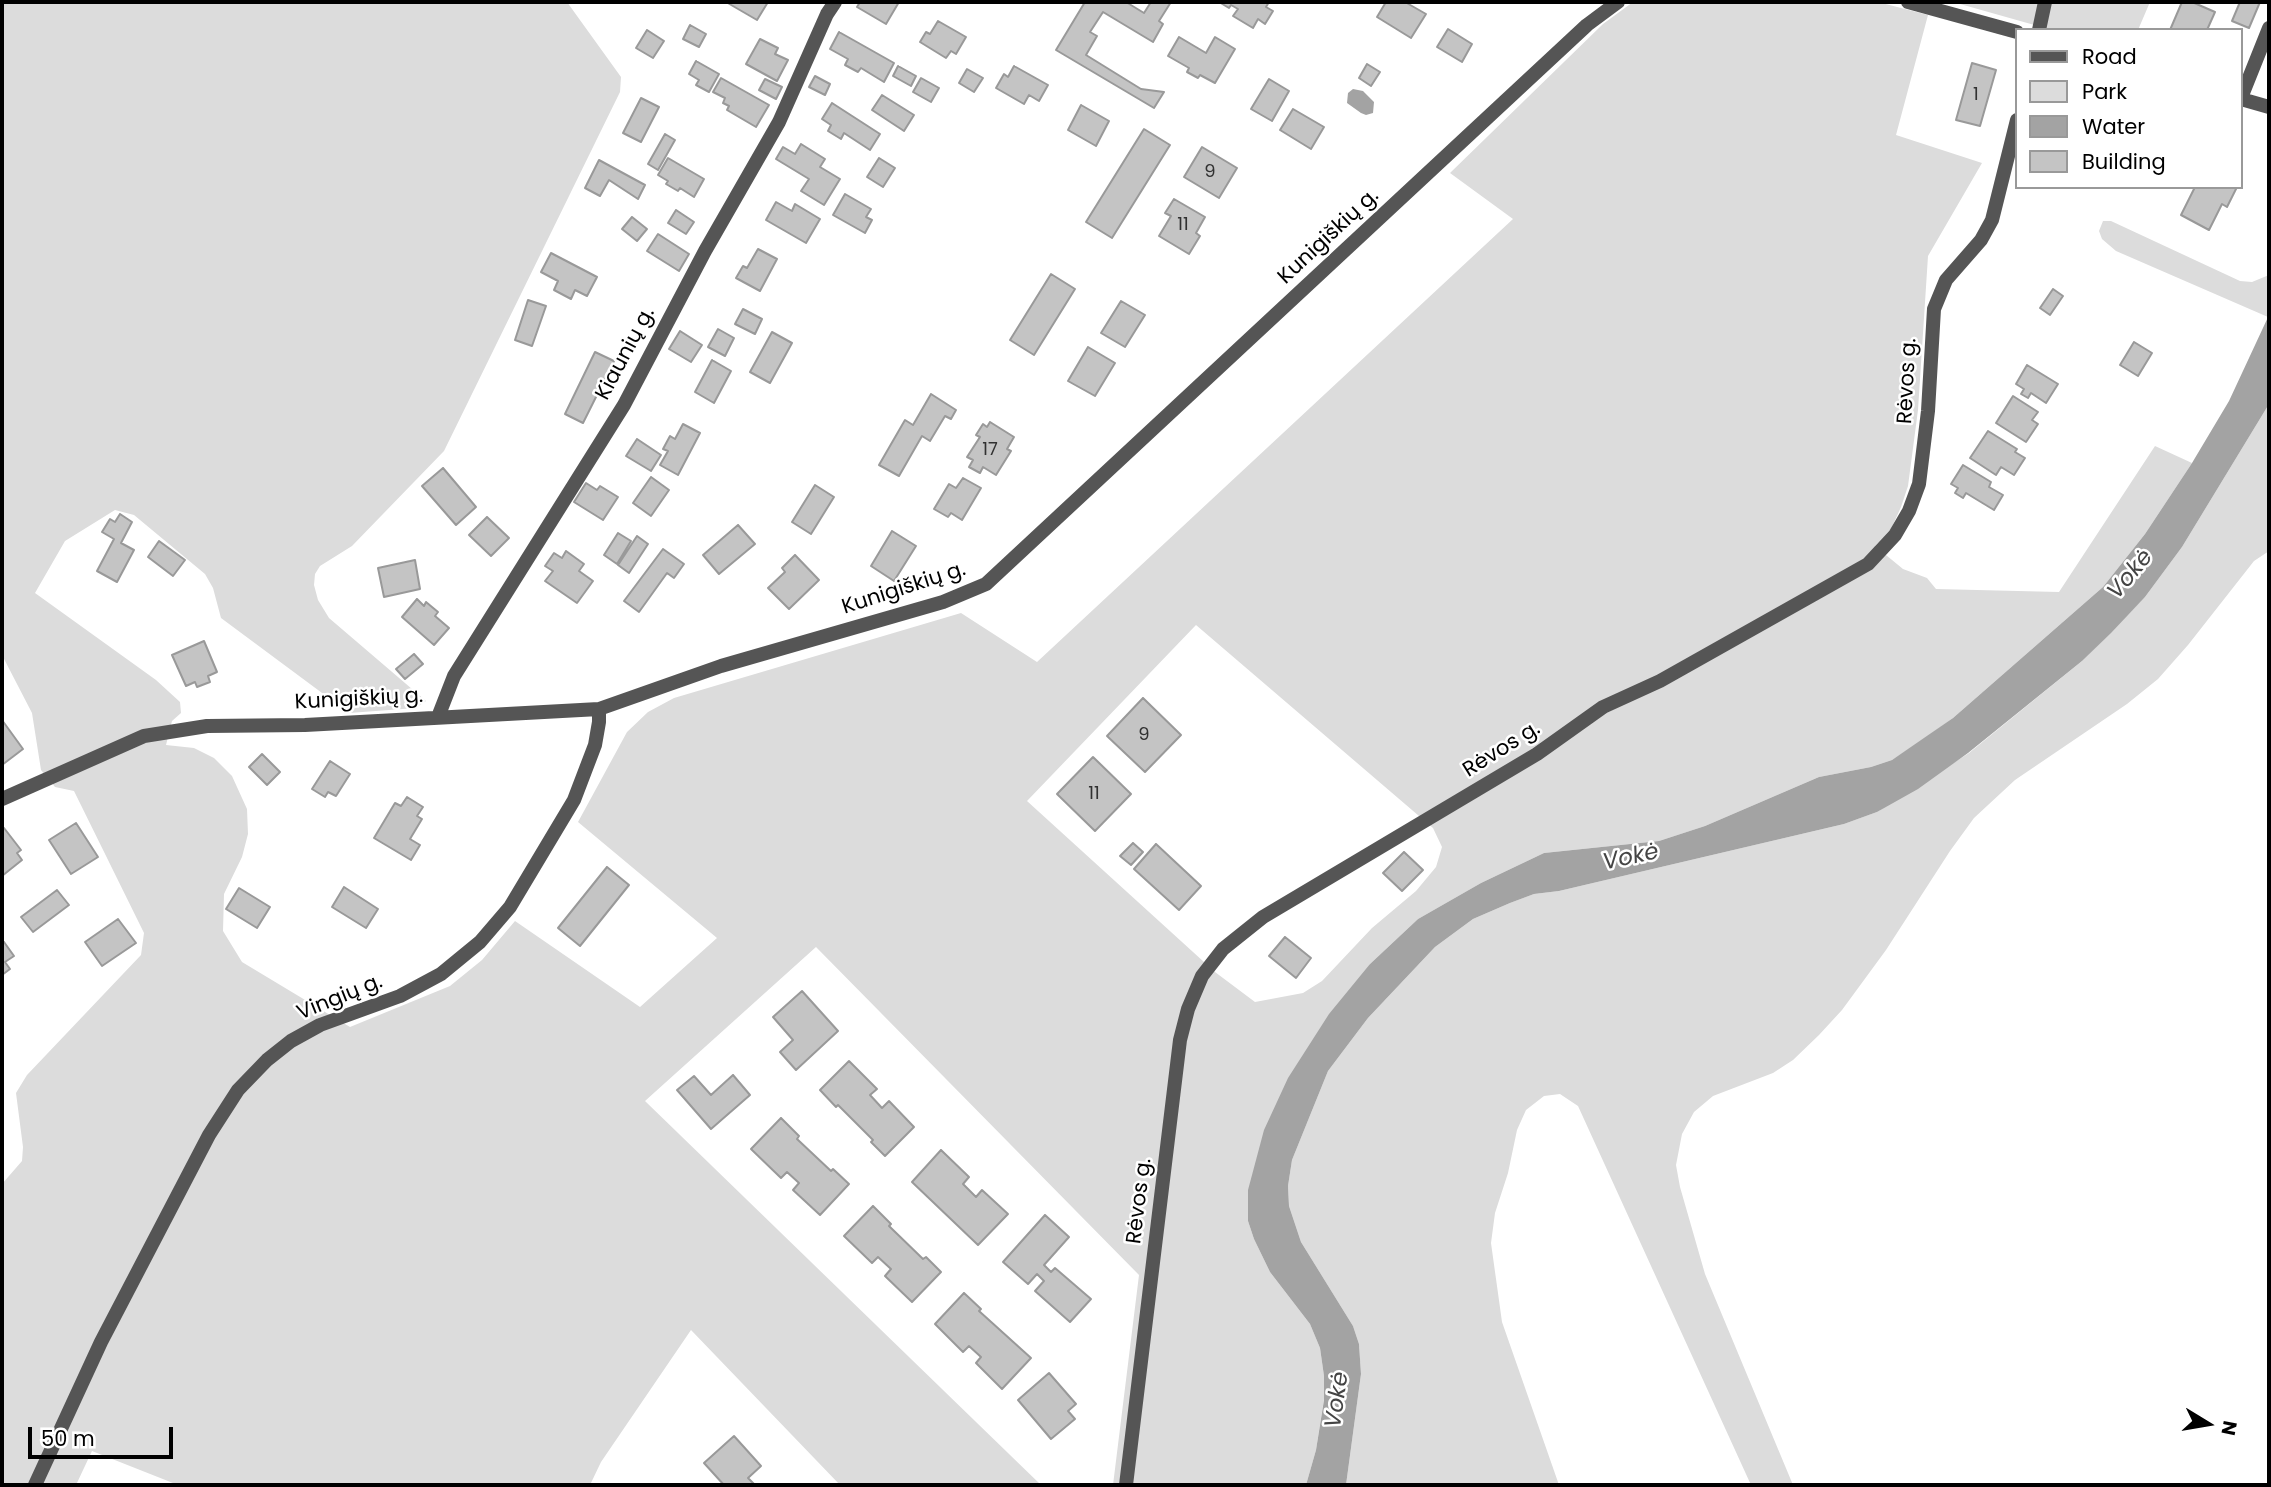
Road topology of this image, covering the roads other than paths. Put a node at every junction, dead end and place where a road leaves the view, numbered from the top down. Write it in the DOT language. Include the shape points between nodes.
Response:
graph roads {
  1 [pos="835,2"];
  2 [pos="1618,2"];
  3 [pos="1908,2"];
  4 [pos="2045,2"];
  5 [pos="2039,28"];
  6 [pos="2269,28"];
  7 [pos="2016,32"];
  8 [pos="2243,93"];
  9 [pos="2243,99"];
  10 [pos="2269,107"];
  11 [pos="2016,124"];
  12 [pos="599,709"];
  13 [pos="438,717"];
  14 [pos="2,799"];
  15 [pos="35,1485"];
  16 [pos="1126,1485"];
  1 -- 13 [label="street, Kiaunių g." via="779,122 624,405 461,665"];
  2 -- 12 [label="street, Kunigiškių g." via="1577,34 986,584 943,602 721,666"];
  3 -- 7 [label="street"];
  4 -- 5 [label="street"];
  6 -- 8 [label="street"];
  9 -- 10 [label="street"];
  11 -- 16 [label="street, Rėvos g." via="1992,220 1947,280 1934,309 1919,484 1895,535 1868,564 1660,681 1603,707 1537,754 1263,917 1223,949 1202,976 1180,1040"];
  12 -- 13 [label="street, Kunigiškių g."];
  12 -- 15 [label="street, Vingių g." via="595,745 574,800 510,907 480,942 441,974 400,996 320,1025 291,1041 238,1090 209,1135 101,1342"];
  13 -- 14 [label="street, Kunigiškių g." via="207,726 144,736"];
}
